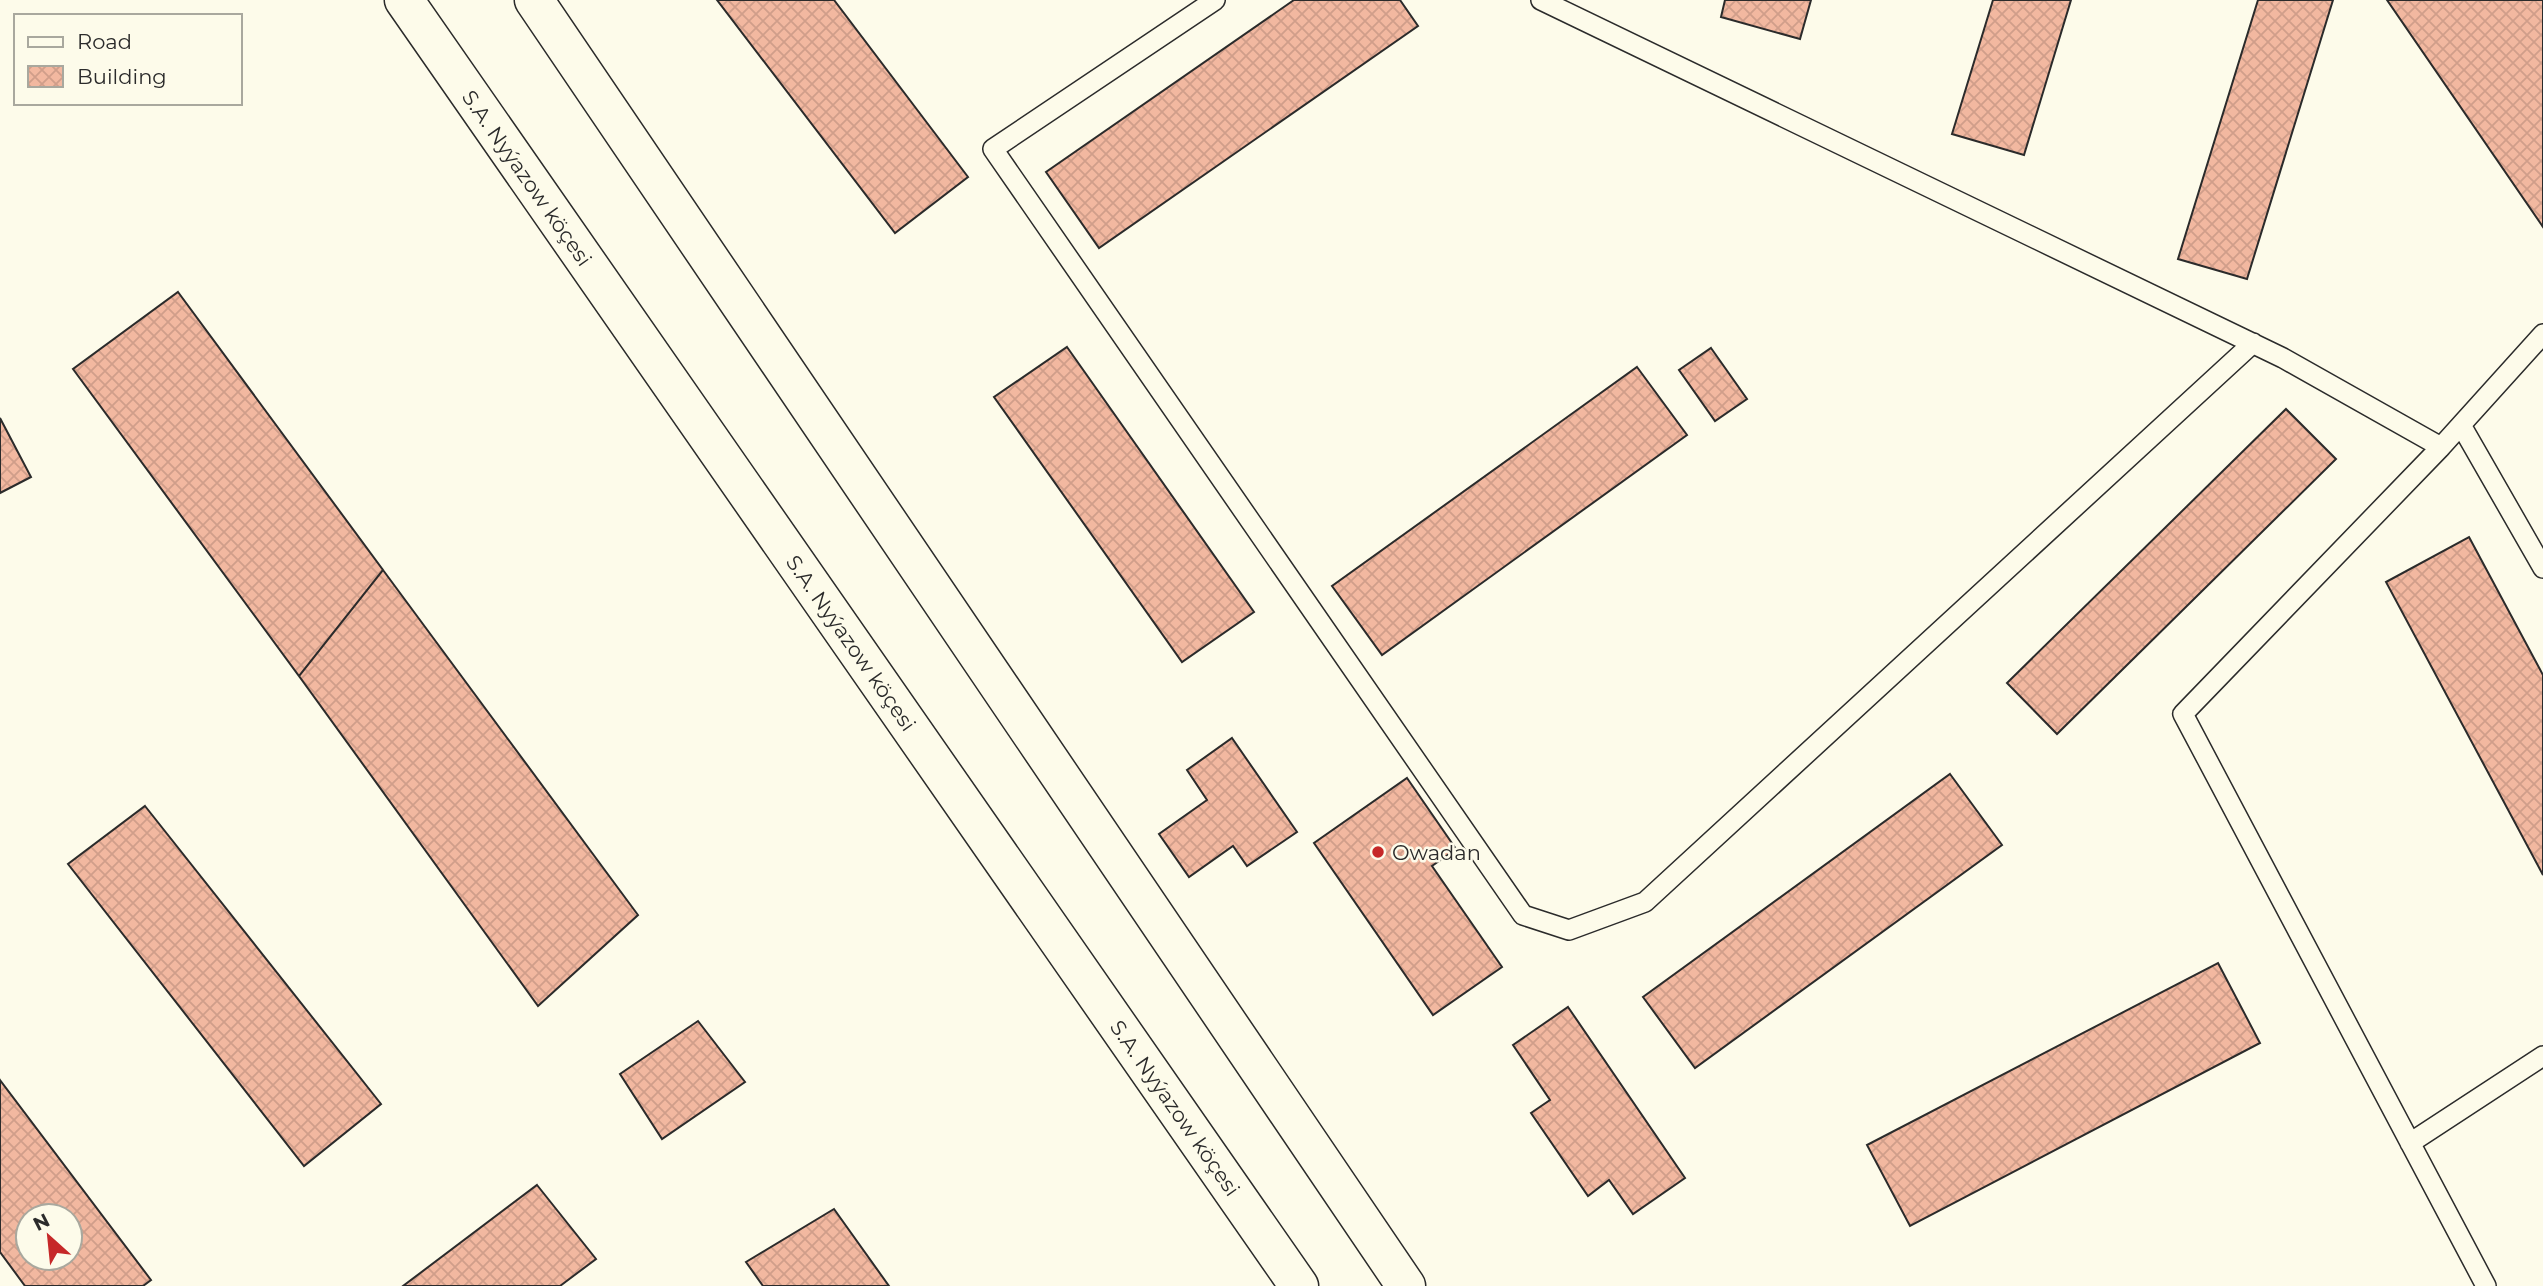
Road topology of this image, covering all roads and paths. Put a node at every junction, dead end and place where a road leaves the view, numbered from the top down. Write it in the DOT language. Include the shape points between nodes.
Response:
graph roads {
  1 [pos="404,0"];
  2 [pos="534,0"];
  3 [pos="1215,0"];
  4 [pos="1541,0"];
  5 [pos="2543,334"];
  6 [pos="2253,343"];
  7 [pos="2461,425"];
  8 [pos="2441,447"];
  9 [pos="2543,568"];
  10 [pos="2543,1056"];
  11 [pos="2410,1143"];
  12 [pos="1299,1286"];
  13 [pos="1406,1286"];
  14 [pos="2486,1286"];
  1 -- 12 [label="main road, S.A. Nyýazow köçesi"];
  2 -- 13 [label="main road"];
  3 -- 6 [label="lane" via="993,149 1523,915 1569,930 1645,902"];
  4 -- 6 [label="lane"];
  5 -- 7 [label="lane"];
  6 -- 8 [label="lane"];
  7 -- 8 [label="lane"];
  7 -- 9 [label="lane"];
  8 -- 11 [label="lane" via="2183,714"];
  10 -- 11 [label="lane"];
  11 -- 14 [label="lane"];
}
